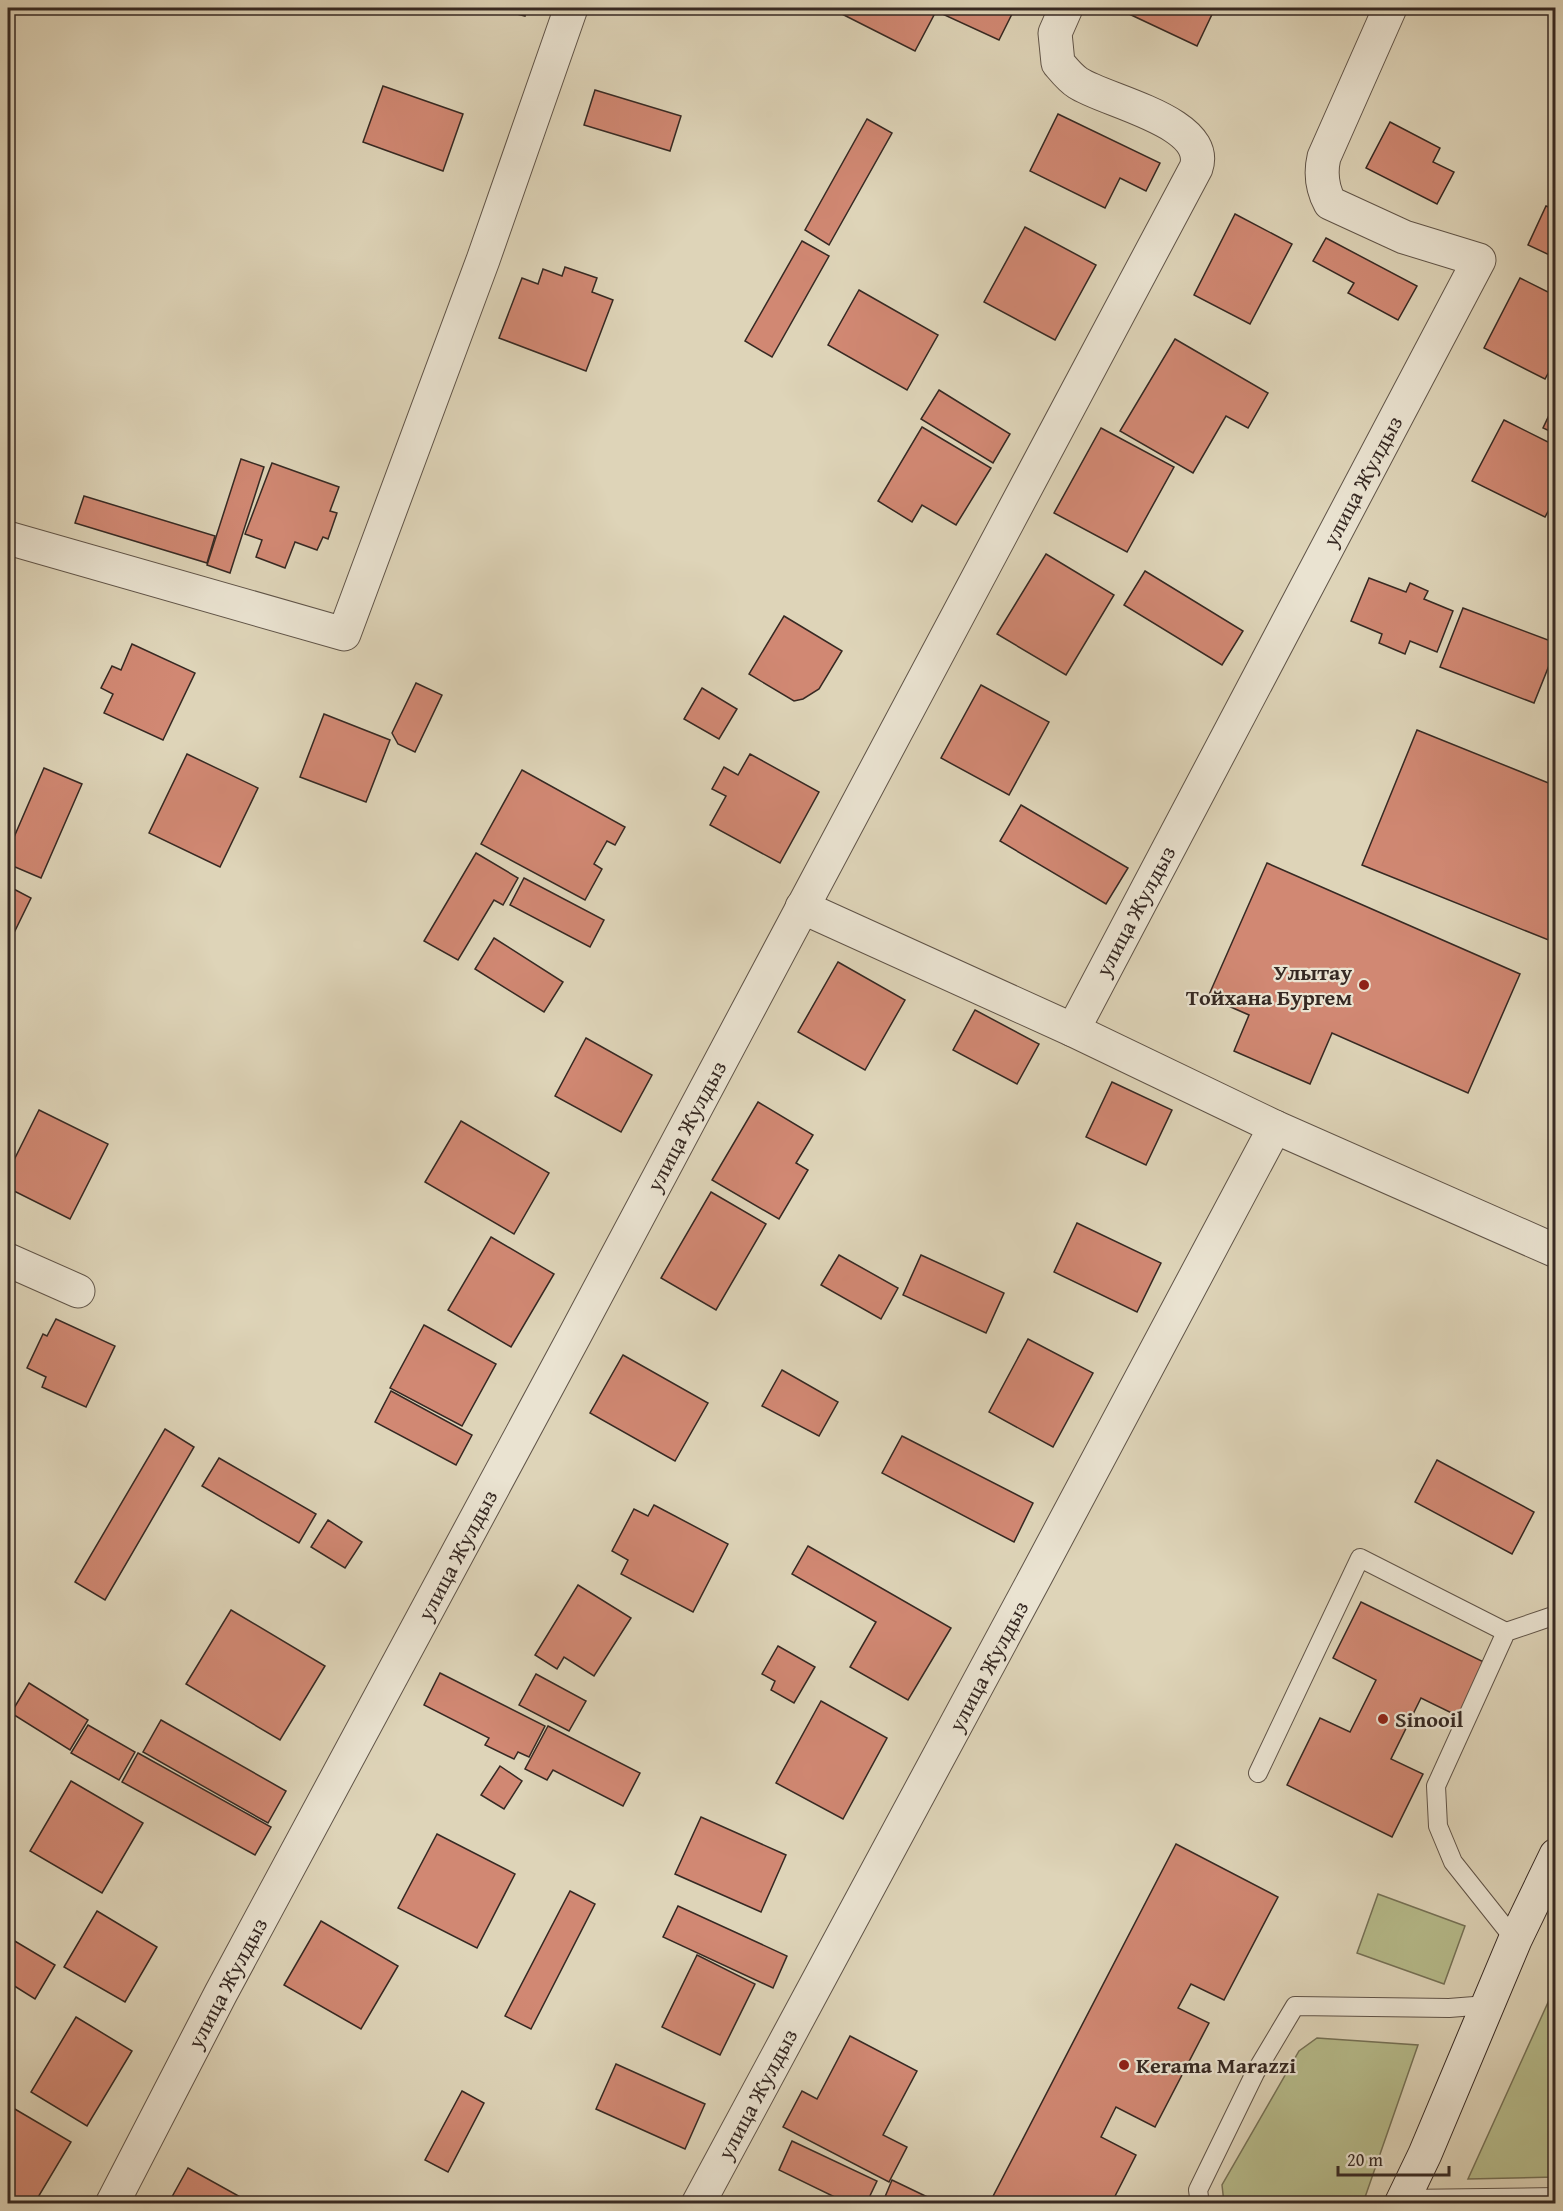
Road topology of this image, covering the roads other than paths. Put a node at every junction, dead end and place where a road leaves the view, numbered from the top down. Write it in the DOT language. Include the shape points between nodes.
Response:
graph roads {
  1 [pos="571,8"];
  2 [pos="1066,8"];
  3 [pos="1390,8"];
  4 [pos="8,538"];
  5 [pos="802,907"];
  6 [pos="1073,1030"];
  7 [pos="1275,1127"];
  8 [pos="1556,1251"];
  9 [pos="8,1260"];
  10 [pos="78,1291"];
  11 [pos="1556,1615"];
  12 [pos="1506,1632"];
  13 [pos="1258,1773"];
  14 [pos="1556,1854"];
  15 [pos="1515,1940"];
  16 [pos="1487,2005"];
  17 [pos="1556,2197"];
  18 [pos="1402,2201"];
  19 [pos="112,2204"];
  20 [pos="698,2204"];
  21 [pos="1200,2204"];
  1 -- 4 [label="street" via="483,260 344,634"];
  2 -- 5 [label="street, улица Жулдыз" via="1055,33 1058,63 1078,83 1182,132 1191,140 1199,159"];
  3 -- 6 [label="street, улица Жулдыз" via="1324,157 1321,168 1325,193 1330,203 1404,237 1479,260"];
  5 -- 6 [label="street"];
  5 -- 19 [label="street, улица Жулдыз"];
  6 -- 7 [label="street"];
  7 -- 8 [label="street"];
  7 -- 20 [label="street, улица Жулдыз"];
  9 -- 10 [label="street"];
  11 -- 12 [label="lane"];
  12 -- 13 [label="lane" via="1359,1558"];
  12 -- 15 [label="lane" via="1436,1786 1438,1826 1453,1863"];
  14 -- 15 [label="street"];
  15 -- 16 [label="street"];
  16 -- 18 [label="street"];
  16 -- 21 [label="lane" via="1295,2006 1256,2073 1198,2190"];
  17 -- 18 [label="lane"];
}
